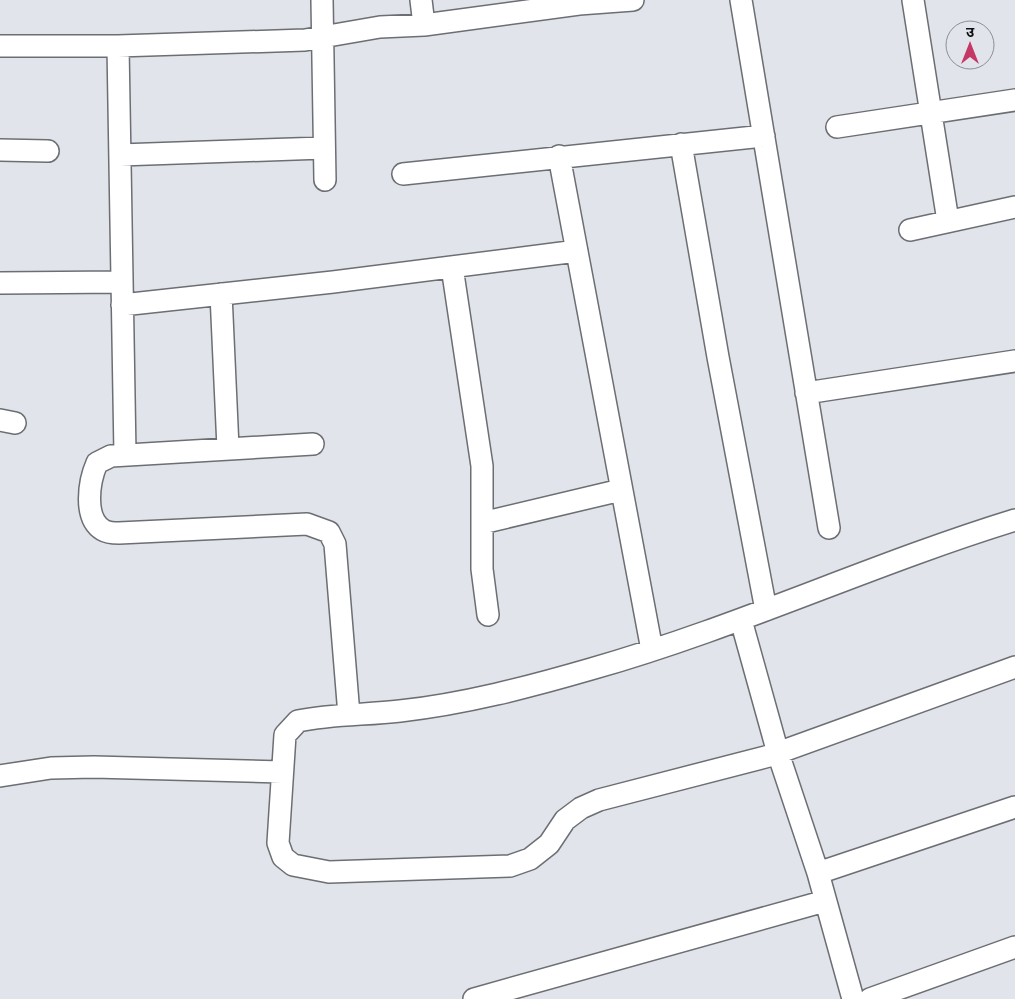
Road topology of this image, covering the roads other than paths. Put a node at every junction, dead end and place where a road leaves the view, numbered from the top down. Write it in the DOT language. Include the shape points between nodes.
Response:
graph roads {
  1 [pos="322,0"];
  2 [pos="421,0"];
  3 [pos="634,0"];
  4 [pos="741,0"];
  5 [pos="913,0"];
  6 [pos="578,2"];
  7 [pos="424,25"];
  8 [pos="323,36"];
  9 [pos="0,46"];
  10 [pos="118,46"];
  11 [pos="1015,100"];
  12 [pos="931,113"];
  13 [pos="837,127"];
  14 [pos="764,136"];
  15 [pos="681,144"];
  16 [pos="323,148"];
  17 [pos="0,150"];
  18 [pos="48,151"];
  19 [pos="120,155"];
  20 [pos="559,156"];
  21 [pos="403,174"];
  22 [pos="325,180"];
  23 [pos="1015,207"];
  24 [pos="948,221"];
  25 [pos="910,230"];
  26 [pos="577,251"];
  27 [pos="452,267"];
  28 [pos="0,282"];
  29 [pos="122,282"];
  30 [pos="221,294"];
  31 [pos="122,305"];
  32 [pos="1015,361"];
  33 [pos="806,393"];
  34 [pos="313,444"];
  35 [pos="228,448"];
  36 [pos="125,454"];
  37 [pos="621,490"];
  38 [pos="1015,520"];
  39 [pos="482,523"];
  40 [pos="829,528"];
  41 [pos="766,610"];
  42 [pos="488,615"];
  43 [pos="741,620"];
  44 [pos="652,650"];
  45 [pos="1015,667"];
  46 [pos="349,715"];
  47 [pos="778,753"];
  48 [pos="282,772"];
  49 [pos="0,776"];
  50 [pos="1015,807"];
  51 [pos="818,874"];
  52 [pos="825,901"];
  53 [pos="1015,947"];
  54 [pos="476,999"];
  55 [pos="853,999"];
  56 [pos="870,999"];
  1 -- 8 [label="street"];
  2 -- 7 [label="street"];
  3 -- 6 [label="street"];
  4 -- 14 [label="street"];
  5 -- 12 [label="street"];
  6 -- 7 [label="street"];
  7 -- 8 [label="street" via="380,27"];
  8 -- 10 [label="street" via="304,40"];
  8 -- 16 [label="street"];
  9 -- 10 [label="street"];
  10 -- 19 [label="street"];
  11 -- 12 [label="street"];
  12 -- 13 [label="street"];
  12 -- 24 [label="street"];
  14 -- 15 [label="street"];
  14 -- 33 [label="street"];
  15 -- 20 [label="street"];
  15 -- 41 [label="street"];
  16 -- 19 [label="street"];
  16 -- 22 [label="street"];
  17 -- 18 [label="street"];
  19 -- 29 [label="street"];
  20 -- 21 [label="street"];
  20 -- 26 [label="street"];
  23 -- 24 [label="street"];
  24 -- 25 [label="street"];
  26 -- 27 [label="street"];
  26 -- 37 [label="street"];
  27 -- 30 [label="street"];
  27 -- 39 [label="street" via="482,466"];
  28 -- 29 [label="street"];
  29 -- 31 [label="street"];
  30 -- 31 [label="street"];
  30 -- 35 [label="street"];
  31 -- 36 [label="street"];
  32 -- 33 [label="street"];
  33 -- 40 [label="street"];
  34 -- 35 [label="street"];
  35 -- 36 [label="street"];
  36 -- 46 [label="street" via="97,463 91,478 91,512 95,524 105,531 119,534 307,524 329,532 335,544"];
  37 -- 39 [label="street"];
  37 -- 44 [label="street"];
  38 -- 41 [label="street" via="946,541"];
  39 -- 42 [label="street" via="483,590"];
  41 -- 43 [label="street"];
  43 -- 44 [label="street"];
  43 -- 47 [label="street"];
  44 -- 46 [label="street" via="468,701"];
  45 -- 47 [label="street"];
  46 -- 48 [label="street" via="298,721 285,735"];
  47 -- 48 [label="street" via="599,800 565,820 550,844 530,859 510,866 329,872 293,865 283,857 278,843"];
  47 -- 51 [label="street"];
  48 -- 49 [label="street" via="94,767 51,768"];
  50 -- 51 [label="street"];
  51 -- 52 [label="street"];
  52 -- 54 [label="street"];
  52 -- 55 [label="street"];
  53 -- 56 [label="street"];
}
